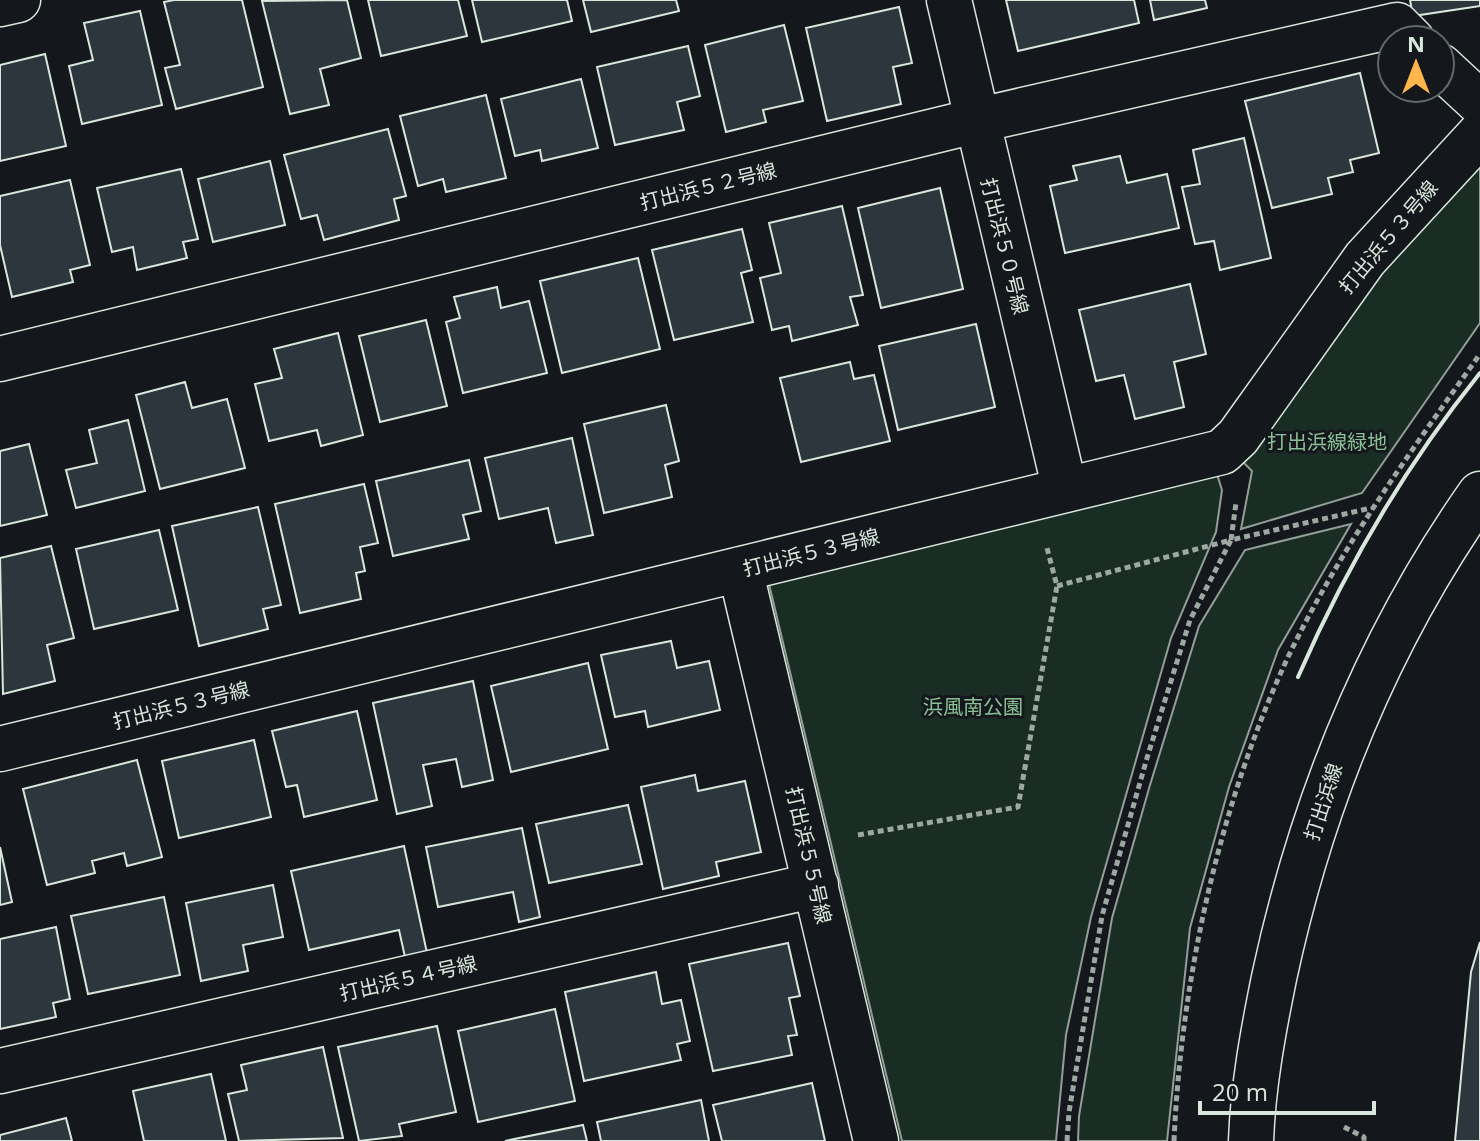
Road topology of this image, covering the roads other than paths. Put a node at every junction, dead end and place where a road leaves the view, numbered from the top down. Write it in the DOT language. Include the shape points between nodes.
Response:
graph roads {
  1 [pos="18,0"];
  2 [pos="949,0"];
  3 [pos="0,4"];
  4 [pos="1376,30"];
  5 [pos="1456,81"];
  6 [pos="1480,103"];
  7 [pos="975,121"];
  8 [pos="1480,134"];
  9 [pos="0,359"];
  10 [pos="1049,494"];
  11 [pos="1480,494"];
  12 [pos="740,569"];
  13 [pos="0,749"];
  14 [pos="816,885"];
  15 [pos="0,1071"];
  16 [pos="876,1141"];
  17 [pos="1251,1141"];
  1 -- 3 [label="street"];
  2 -- 7 [label="street, 打出浜５０号線"];
  4 -- 7 [label="street, 打出浜５２号線"];
  5 -- 6 [label="street"];
  7 -- 9 [label="street, 打出浜５２号線"];
  7 -- 10 [label="street, 打出浜５０号線"];
  8 -- 10 [label="street, 打出浜５３号線" via="1365,259 1222,452"];
  10 -- 12 [label="street, 打出浜５３号線"];
  11 -- 17 [label="street, 打出浜線" via="1375,676 1326,791 1279,954 1259,1052"];
  12 -- 13 [label="street, 打出浜５３号線"];
  12 -- 14 [label="street, 打出浜５５号線"];
  14 -- 15 [label="street, 打出浜５４号線"];
  14 -- 16 [label="street, 打出浜５５号線"];
}
